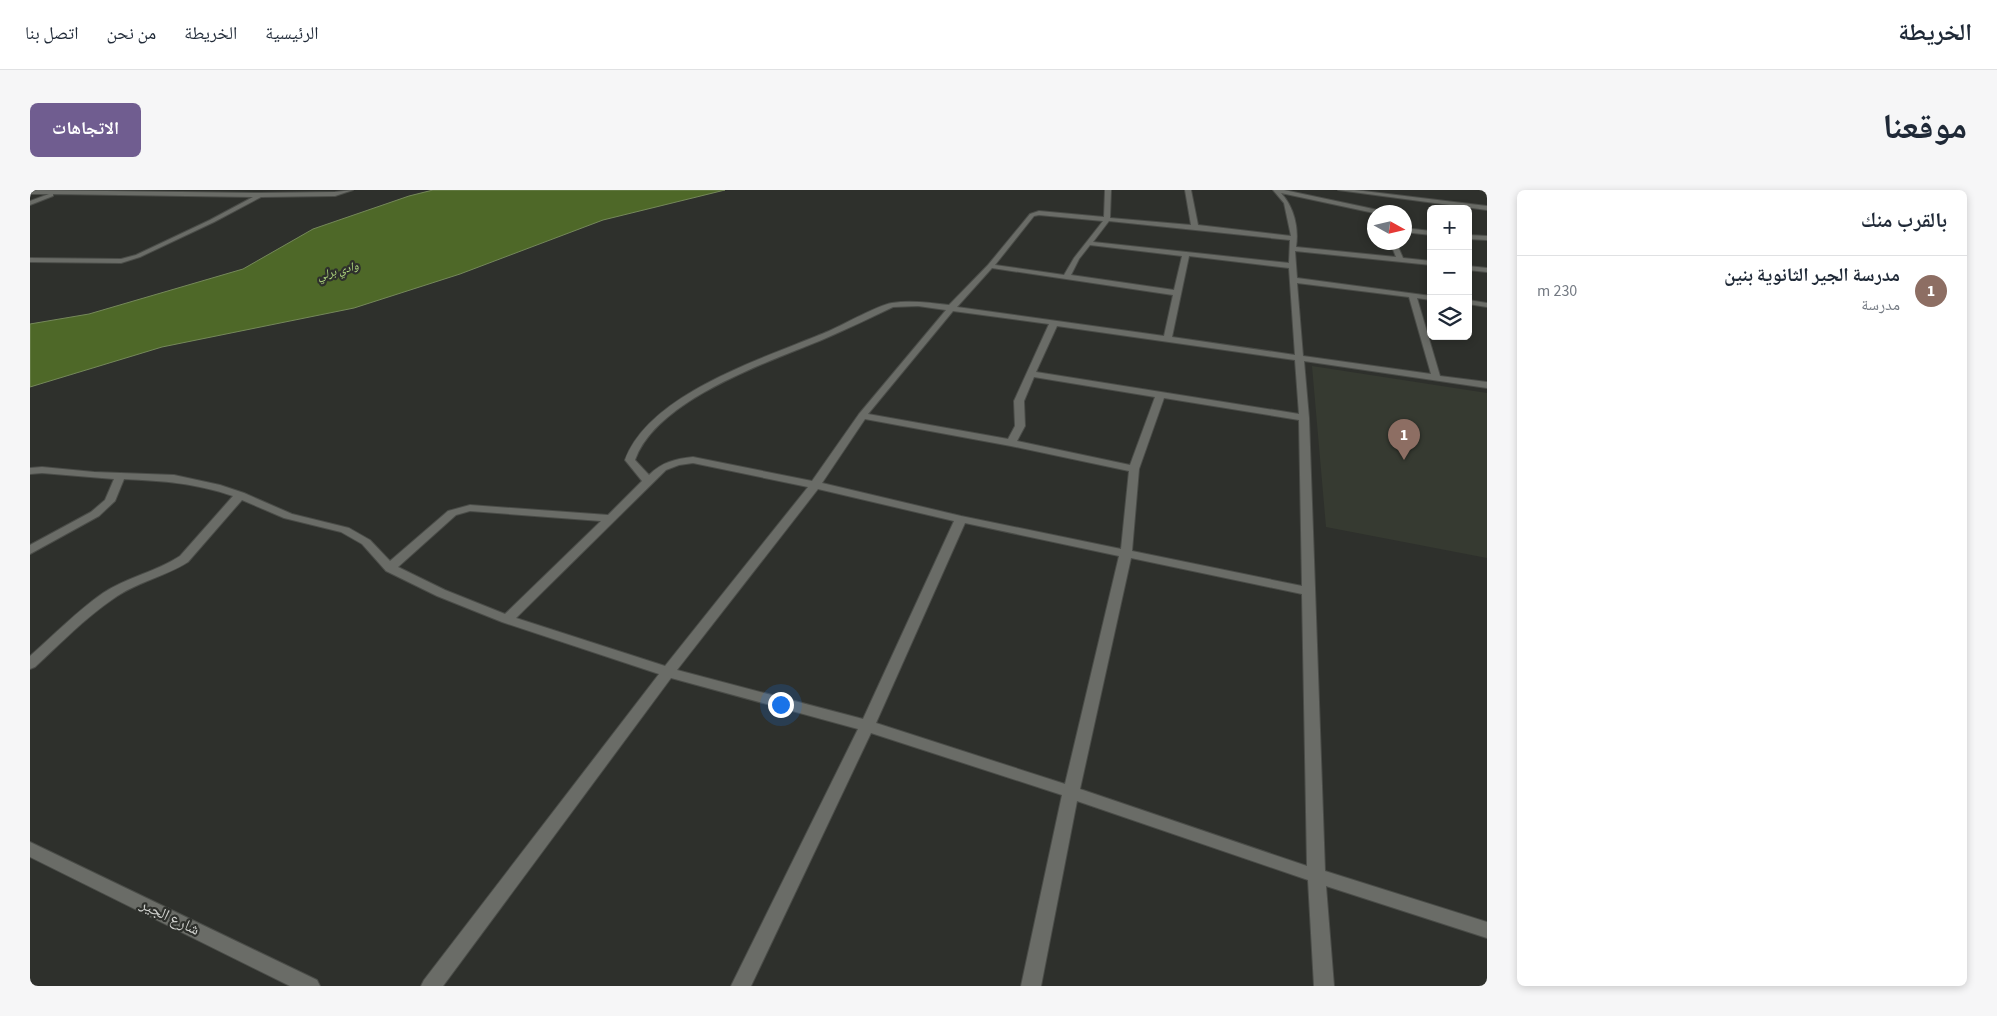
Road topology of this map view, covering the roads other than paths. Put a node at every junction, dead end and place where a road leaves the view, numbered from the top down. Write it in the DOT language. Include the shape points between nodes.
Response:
graph roads {
  1 [pos="65,190"];
  2 [pos="268,190"];
  3 [pos="350,190"];
  4 [pos="1108,190"];
  5 [pos="1188,190"];
  6 [pos="1276,190"];
  7 [pos="1341,190"];
  8 [pos="30,192"];
  9 [pos="207,192"];
  10 [pos="58,193"];
  11 [pos="259,195"];
  12 [pos="30,203"];
  13 [pos="1487,208"];
  14 [pos="1367,210"];
  15 [pos="1108,219"];
  16 [pos="1195,226"];
  17 [pos="1412,231"];
  18 [pos="1427,233"];
  19 [pos="1088,243"];
  20 [pos="1293,243"];
  21 [pos="1396,250"];
  22 [pos="1186,255"];
  23 [pos="30,260"];
  24 [pos="1400,260"];
  25 [pos="1427,263"];
  26 [pos="990,266"];
  27 [pos="1292,266"];
  28 [pos="1472,268"];
  29 [pos="1487,270"];
  30 [pos="1066,278"];
  31 [pos="1293,280"];
  32 [pos="1178,293"];
  33 [pos="1412,296"];
  34 [pos="1427,298"];
  35 [pos="1472,303"];
  36 [pos="1487,305"];
  37 [pos="950,308"];
  38 [pos="1054,324"];
  39 [pos="1167,340"];
  40 [pos="1300,359"];
  41 [pos="1032,374"];
  42 [pos="1437,379"];
  43 [pos="1487,386"];
  44 [pos="1160,396"];
  45 [pos="862,416"];
  46 [pos="1304,418"];
  47 [pos="1011,442"];
  48 [pos="1134,469"];
  49 [pos="30,471"];
  50 [pos="120,476"];
  51 [pos="647,480"];
  52 [pos="815,485"];
  53 [pos="240,495"];
  54 [pos="609,518"];
  55 [pos="962,519"];
  56 [pos="30,550"];
  57 [pos="1126,553"];
  58 [pos="390,568"];
  59 [pos="1307,591"];
  60 [pos="507,619"];
  61 [pos="30,664"];
  62 [pos="668,672"];
  63 [pos="867,726"];
  64 [pos="1070,792"];
  65 [pos="30,849"];
  66 [pos="1316,876"];
  67 [pos="1487,930"];
  68 [pos="310,986"];
  69 [pos="431,986"];
  70 [pos="741,986"];
  71 [pos="1031,986"];
  72 [pos="1324,986"];
  1 -- 10 [label="street"];
  2 -- 11 [label="street"];
  3 -- 11 [label="street" via="335,194"];
  4 -- 15 [label="street"];
  5 -- 16 [label="street"];
  6 -- 14 [label="street"];
  6 -- 20 [label="street" via="1289,208"];
  7 -- 13 [label="street"];
  8 -- 10 [label="street"];
  9 -- 10 [label="street"];
  9 -- 11 [label="street"];
  10 -- 12 [label="street"];
  11 -- 23 [label="street" via="204,225 121,261"];
  15 -- 16 [label="street"];
  15 -- 19 [label="street"];
  15 -- 26 [label="street" via="1034,214"];
  16 -- 20 [label="street"];
  17 -- 18 [label="street"];
  19 -- 22 [label="street"];
  19 -- 30 [label="street"];
  20 -- 24 [label="street"];
  20 -- 27 [label="street"];
  21 -- 24 [label="street"];
  22 -- 27 [label="street"];
  22 -- 32 [label="street"];
  24 -- 25 [label="street"];
  26 -- 30 [label="street"];
  26 -- 37 [label="street"];
  27 -- 31 [label="street"];
  28 -- 29 [label="street"];
  30 -- 32 [label="street"];
  31 -- 33 [label="street"];
  31 -- 40 [label="street"];
  32 -- 39 [label="street"];
  33 -- 34 [label="street"];
  33 -- 42 [label="street"];
  35 -- 36 [label="street"];
  37 -- 38 [label="street"];
  37 -- 45 [label="street"];
  37 -- 51 [label="street" via="892,305 743,369 695,394 637,443 630,460"];
  38 -- 39 [label="street"];
  38 -- 41 [label="street"];
  39 -- 40 [label="street"];
  40 -- 42 [label="street"];
  40 -- 46 [label="street"];
  41 -- 44 [label="street"];
  41 -- 47 [label="street" via="1019,401 1020,426"];
  42 -- 43 [label="street"];
  44 -- 46 [label="street"];
  44 -- 48 [label="street"];
  45 -- 47 [label="street"];
  45 -- 52 [label="street"];
  46 -- 59 [label="street"];
  47 -- 48 [label="street"];
  48 -- 57 [label="street"];
  49 -- 50 [label="street"];
  50 -- 53 [label="street" via="174,478"];
  50 -- 56 [label="street" via="110,501 95,514"];
  51 -- 52 [label="street" via="662,468 693,460"];
  51 -- 54 [label="street"];
  52 -- 55 [label="street"];
  52 -- 62 [label="street"];
  53 -- 58 [label="street" via="288,516 345,530 366,542"];
  53 -- 61 [label="street" via="184,559 138,578 108,596"];
  54 -- 58 [label="street" via="460,509"];
  54 -- 60 [label="street"];
  55 -- 57 [label="street"];
  55 -- 63 [label="street"];
  57 -- 59 [label="street"];
  57 -- 64 [label="street"];
  58 -- 60 [label="street" via="441,593"];
  59 -- 66 [label="street"];
  60 -- 62 [label="street"];
  62 -- 63 [label="street"];
  62 -- 69 [label="street"];
  63 -- 64 [label="street"];
  63 -- 70 [label="street"];
  64 -- 66 [label="street"];
  64 -- 71 [label="street"];
  65 -- 68 [label="street, شارع الجير"];
  66 -- 67 [label="street"];
  66 -- 72 [label="street"];
}
